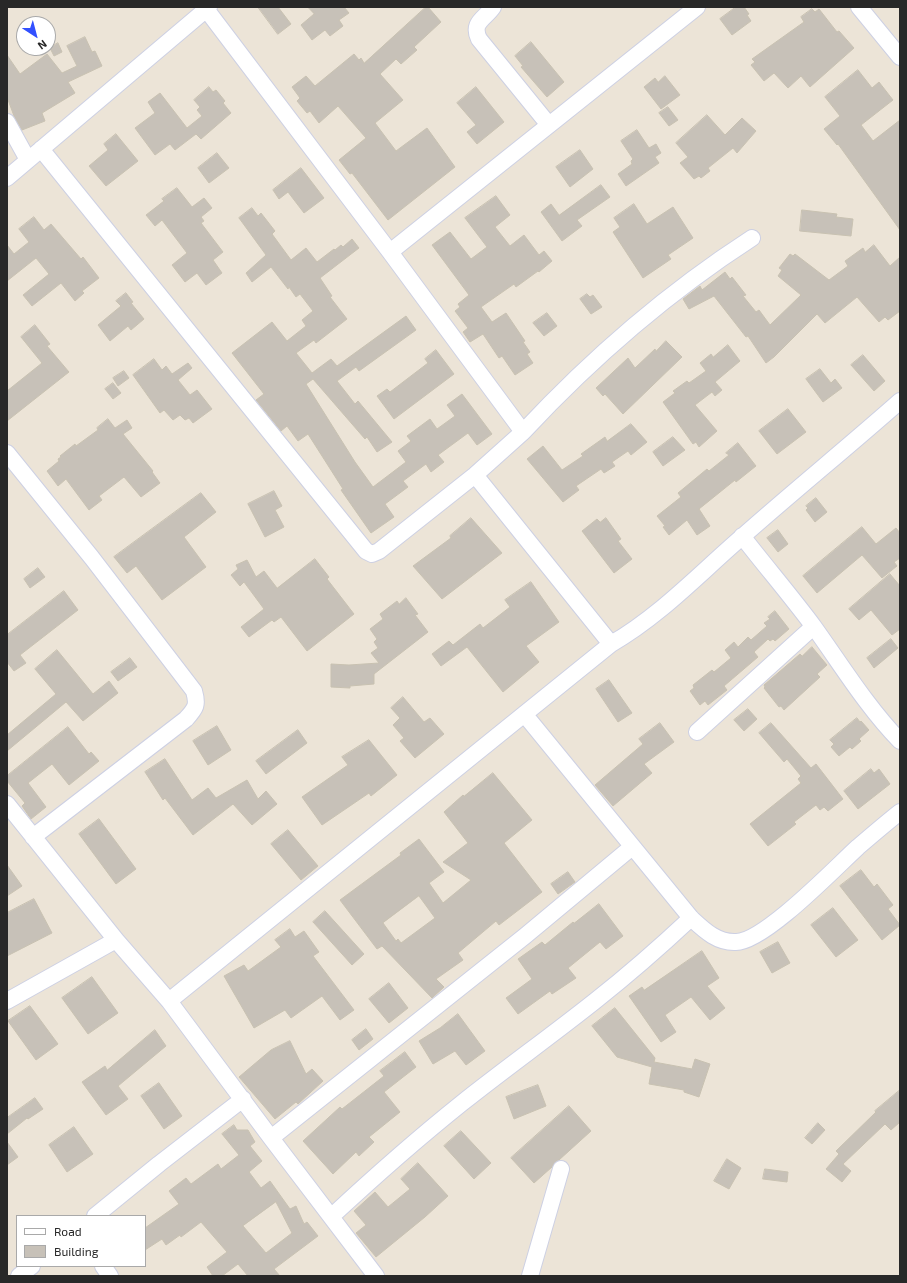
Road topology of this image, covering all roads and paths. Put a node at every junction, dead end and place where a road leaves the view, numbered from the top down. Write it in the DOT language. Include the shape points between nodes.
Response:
graph roads {
  1 [pos="493,7"];
  2 [pos="697,7"];
  3 [pos="859,7"];
  4 [pos="207,8"];
  5 [pos="900,57"];
  6 [pos="7,122"];
  7 [pos="549,125"];
  8 [pos="41,149"];
  9 [pos="28,160"];
  10 [pos="7,178"];
  11 [pos="752,238"];
  12 [pos="390,252"];
  13 [pos="900,401"];
  14 [pos="523,432"];
  15 [pos="7,453"];
  16 [pos="475,475"];
  17 [pos="742,536"];
  18 [pos="814,627"];
  19 [pos="611,644"];
  20 [pos="525,715"];
  21 [pos="697,732"];
  22 [pos="900,741"];
  23 [pos="7,804"];
  24 [pos="900,812"];
  25 [pos="33,837"];
  26 [pos="632,847"];
  27 [pos="691,918"];
  28 [pos="116,940"];
  29 [pos="7,1001"];
  30 [pos="170,1001"];
  31 [pos="243,1099"];
  32 [pos="271,1138"];
  33 [pos="561,1169"];
  34 [pos="96,1215"];
  35 [pos="332,1216"];
  36 [pos="31,1267"];
  37 [pos="104,1267"];
  38 [pos="19,1276"];
  39 [pos="110,1276"];
  40 [pos="376,1276"];
  41 [pos="530,1276"];
  1 -- 7 [label="street" via="477,24 475,31"];
  2 -- 7 [label="street"];
  3 -- 5 [label="street"];
  4 -- 8 [label="street"];
  4 -- 12 [label="street"];
  6 -- 9 [label="street"];
  7 -- 12 [label="street"];
  8 -- 9 [label="street"];
  8 -- 16 [label="street" via="366,551 372,554 379,551"];
  9 -- 10 [label="street"];
  11 -- 14 [label="street" via="710,265 650,312 596,358"];
  12 -- 14 [label="street"];
  13 -- 17 [label="street"];
  14 -- 16 [label="street"];
  15 -- 25 [label="street" via="194,691 197,701 186,719"];
  16 -- 19 [label="street"];
  17 -- 18 [label="street"];
  17 -- 19 [label="street" via="656,614"];
  18 -- 21 [label="street"];
  18 -- 22 [label="street" via="848,676"];
  19 -- 20 [label="street"];
  20 -- 26 [label="street"];
  20 -- 30 [label="street"];
  23 -- 25 [label="street"];
  24 -- 27 [label="street" via="806,896 748,939 736,942 722,940 709,935"];
  25 -- 28 [label="street"];
  26 -- 27 [label="street"];
  26 -- 32 [label="street" via="525,936"];
  27 -- 35 [label="street" via="612,988 462,1102 378,1173"];
  28 -- 29 [label="street"];
  28 -- 30 [label="street"];
  30 -- 31 [label="street"];
  31 -- 32 [label="street"];
  31 -- 34 [label="street"];
  32 -- 35 [label="street"];
  33 -- 41 [label="street"];
  35 -- 40 [label="street"];
  36 -- 38 [label="street"];
  37 -- 39 [label="street"];
}
